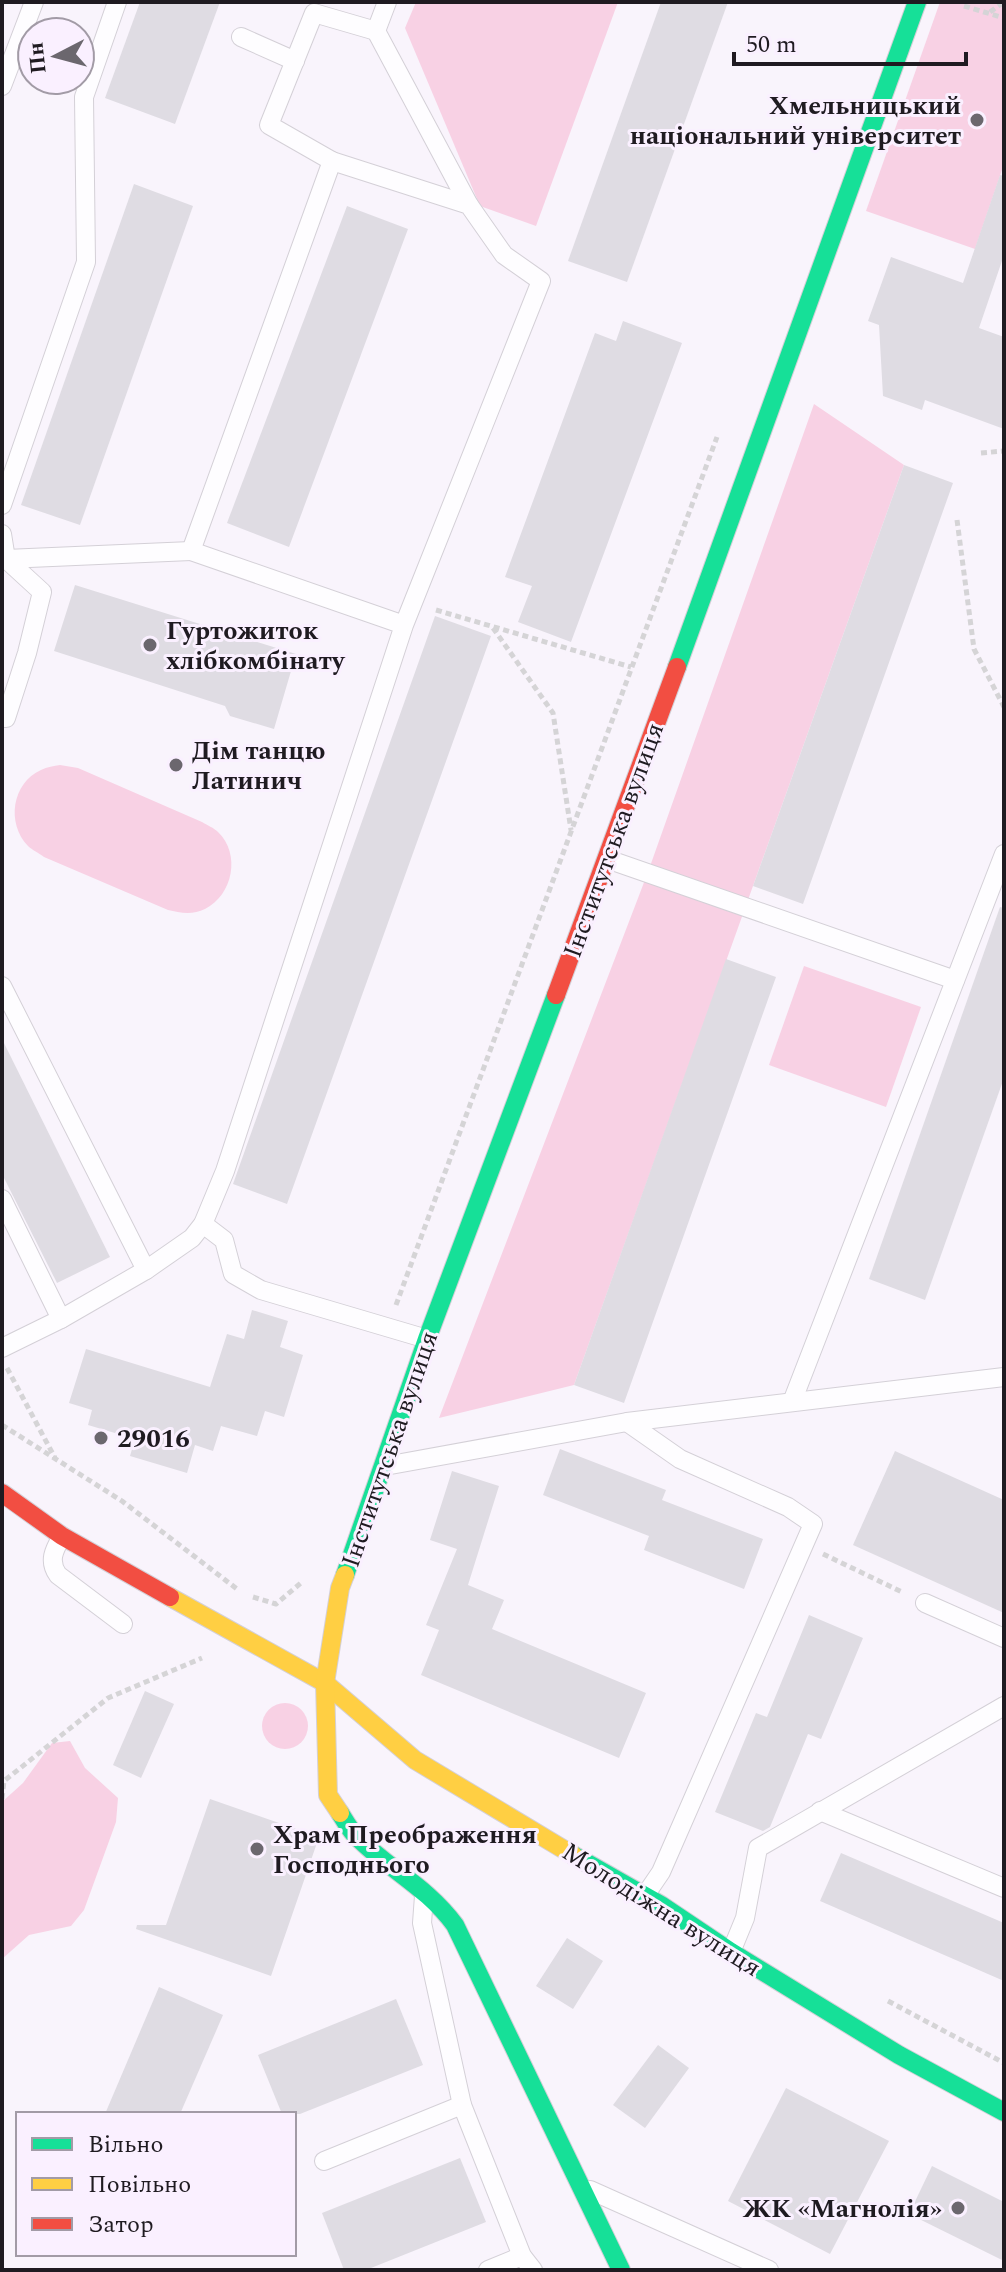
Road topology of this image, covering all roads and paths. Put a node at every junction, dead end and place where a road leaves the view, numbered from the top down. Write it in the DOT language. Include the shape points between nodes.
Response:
graph roads {
  1 [pos="34,2"];
  2 [pos="117,2"];
  3 [pos="343,2"];
  4 [pos="387,2"];
  5 [pos="917,2"];
  6 [pos="1004,2"];
  7 [pos="964,6"];
  8 [pos="989,13"];
  9 [pos="1004,18"];
  10 [pos="353,24"];
  11 [pos="376,31"];
  12 [pos="241,37"];
  13 [pos="295,61"];
  14 [pos="2,86"];
  15 [pos="332,161"];
  16 [pos="469,205"];
  17 [pos="717,435"];
  18 [pos="1002,451"];
  19 [pos="981,453"];
  20 [pos="1004,462"];
  21 [pos="2,505"];
  22 [pos="957,520"];
  23 [pos="2,534"];
  24 [pos="191,551"];
  25 [pos="6,559"];
  26 [pos="412,603"];
  27 [pos="404,625"];
  28 [pos="492,626"];
  29 [pos="631,667"];
  30 [pos="1004,707"];
  31 [pos="2,718"];
  32 [pos="571,831"];
  33 [pos="1004,854"];
  34 [pos="607,859"];
  35 [pos="955,980"];
  36 [pos="2,986"];
  37 [pos="2,1199"];
  38 [pos="203,1224"];
  39 [pos="146,1270"];
  40 [pos="61,1319"];
  41 [pos="387,1329"];
  42 [pos="427,1339"];
  43 [pos="2,1348"];
  44 [pos="2,1359"];
  45 [pos="1004,1377"];
  46 [pos="792,1402"];
  47 [pos="627,1422"];
  48 [pos="2,1425"];
  49 [pos="56,1459"];
  50 [pos="382,1467"];
  51 [pos="2,1493"];
  52 [pos="62,1536"];
  53 [pos="804,1545"];
  54 [pos="310,1576"];
  55 [pos="925,1603"];
  56 [pos="123,1624"];
  57 [pos="1004,1638"];
  58 [pos="202,1658"];
  59 [pos="325,1683"];
  60 [pos="1004,1706"];
  61 [pos="2,1799"];
  62 [pos="820,1811"];
  63 [pos="1004,1888"];
  64 [pos="424,1890"];
  65 [pos="644,1897"];
  66 [pos="731,1952"];
  67 [pos="462,2105"];
  68 [pos="1004,2112"];
  69 [pos="324,2161"];
  70 [pos="580,2186"];
  71 [pos="528,2263"];
  72 [pos="488,2270"];
  73 [pos="621,2270"];
  74 [pos="769,2270"];
  1 -- 14 [label="lane"];
  2 -- 21 [label="lane" via="84,97 86,262"];
  3 -- 10 [label="lane"];
  4 -- 11 [label="lane"];
  5 -- 34 [label="street, Інститутська вулиця"];
  6 -- 8 [label="path"];
  7 -- 8 [label="path"];
  8 -- 9 [label="path"];
  10 -- 11 [label="lane"];
  10 -- 13 [label="lane" via="314,13"];
  11 -- 16 [label="lane"];
  12 -- 13 [label="lane"];
  13 -- 15 [label="lane" via="269,125"];
  15 -- 16 [label="lane"];
  15 -- 24 [label="lane"];
  16 -- 26 [label="lane" via="504,255 541,281"];
  17 -- 29 [label="path"];
  18 -- 19 [label="path"];
  18 -- 20 [label="path"];
  22 -- 30 [label="path" via="974,649"];
  23 -- 25 [label="lane"];
  24 -- 25 [label="lane"];
  24 -- 27 [label="lane"];
  25 -- 31 [label="lane" via="42,592"];
  26 -- 27 [label="lane"];
  26 -- 28 [label="path"];
  27 -- 38 [label="lane"];
  28 -- 29 [label="path"];
  28 -- 32 [label="path" via="553,713"];
  29 -- 32 [label="path"];
  32 -- 41 [label="path"];
  33 -- 35 [label="lane"];
  34 -- 35 [label="lane"];
  34 -- 42 [label="street, Інститутська вулиця"];
  35 -- 46 [label="lane"];
  36 -- 39 [label="lane"];
  37 -- 40 [label="lane"];
  38 -- 39 [label="lane"];
  38 -- 41 [label="lane" via="224,1240 233,1274 261,1290"];
  39 -- 40 [label="lane"];
  40 -- 43 [label="lane"];
  41 -- 42 [label="lane"];
  42 -- 50 [label="street, Інститутська вулиця"];
  44 -- 49 [label="path"];
  45 -- 46 [label="lane"];
  46 -- 47 [label="lane"];
  47 -- 50 [label="lane"];
  47 -- 53 [label="lane" via="680,1459 788,1507 813,1524"];
  48 -- 49 [label="path"];
  49 -- 54 [label="path" via="122,1501 247,1596 276,1604"];
  50 -- 59 [label="street, Інститутська вулиця" via="340,1588"];
  51 -- 52 [label="street, Молодіжна вулиця"];
  52 -- 56 [label="lane" via="51,1560 53,1568"];
  52 -- 59 [label="street, Молодіжна вулиця"];
  53 -- 55 [label="path"];
  53 -- 65 [label="lane" via="661,1872"];
  55 -- 57 [label="lane"];
  58 -- 61 [label="path" via="108,1698 4,1781"];
  59 -- 64 [label="street, Інститутська вулиця" via="328,1795 356,1837"];
  59 -- 65 [label="street, Молодіжна вулиця" via="415,1760"];
  60 -- 62 [label="lane"];
  62 -- 63 [label="lane"];
  62 -- 66 [label="lane" via="758,1848 745,1918"];
  64 -- 67 [label="lane" via="422,1923"];
  64 -- 70 [label="street, Інститутська вулиця" via="455,1925"];
  65 -- 66 [label="street, Молодіжна вулиця"];
  66 -- 68 [label="street, Молодіжна вулиця"];
  67 -- 69 [label="lane"];
  67 -- 71 [label="lane"];
  70 -- 73 [label="street, Інститутська вулиця"];
  70 -- 74 [label="lane"];
  71 -- 72 [label="lane"];
}
